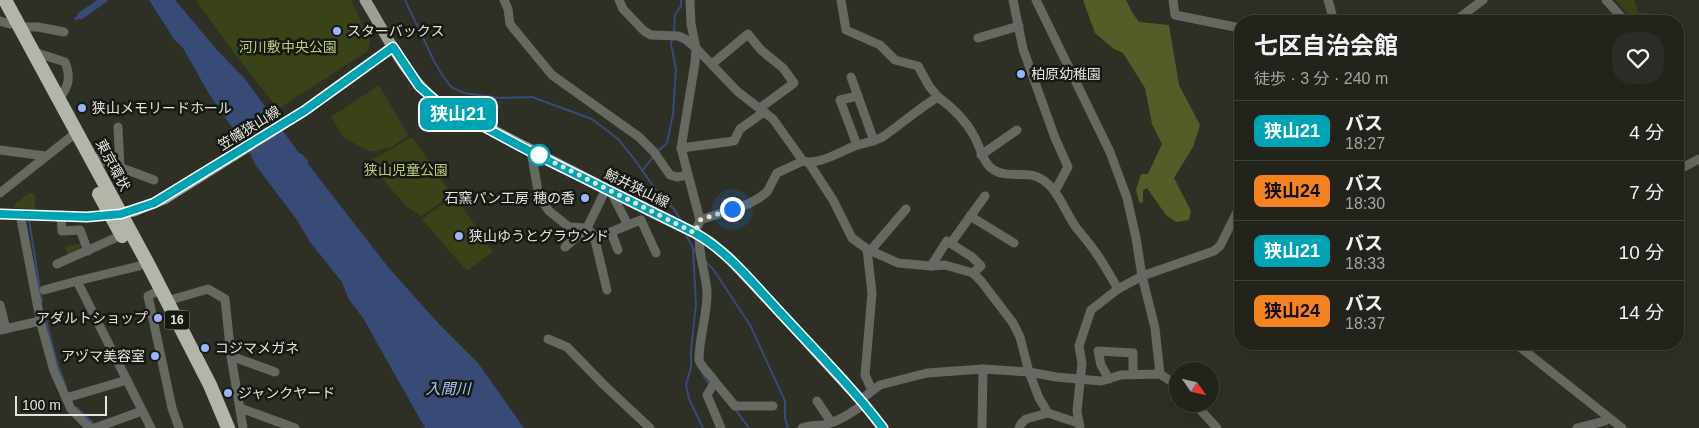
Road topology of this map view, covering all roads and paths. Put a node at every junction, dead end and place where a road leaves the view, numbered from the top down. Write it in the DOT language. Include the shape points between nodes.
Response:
graph roads {
  1 [pos="5,0"];
  2 [pos="365,0"];
  3 [pos="504,0"];
  4 [pos="619,0"];
  5 [pos="690,0"];
  6 [pos="840,0"];
  7 [pos="1013,0"];
  8 [pos="1036,0"];
  9 [pos="1173,0"];
  10 [pos="1328,0"];
  11 [pos="1482,0"];
  12 [pos="1606,0"];
  13 [pos="0,6"];
  14 [pos="1332,15"];
  15 [pos="1463,15"];
  16 [pos="1620,15"];
  17 [pos="6,23"];
  18 [pos="1019,26"];
  19 [pos="1234,27"];
  20 [pos="64,32"];
  21 [pos="978,38"];
  22 [pos="393,47"];
  23 [pos="696,48"];
  24 [pos="34,52"];
  25 [pos="712,64"];
  26 [pos="851,77"];
  27 [pos="858,96"];
  28 [pos="938,97"];
  29 [pos="59,99"];
  30 [pos="762,110"];
  31 [pos="118,128"];
  32 [pos="1017,130"];
  33 [pos="74,134"];
  34 [pos="874,141"];
  35 [pos="857,145"];
  36 [pos="681,148"];
  37 [pos="0,150"];
  38 [pos="531,152"];
  39 [pos="981,155"];
  40 [pos="45,156"];
  41 [pos="90,156"];
  42 [pos="1699,159"];
  43 [pos="806,162"];
  44 [pos="1684,167"];
  45 [pos="120,168"];
  46 [pos="688,176"];
  47 [pos="154,180"];
  48 [pos="608,190"];
  49 [pos="1055,191"];
  50 [pos="0,194"];
  51 [pos="985,196"];
  52 [pos="906,208"];
  53 [pos="0,214"];
  54 [pos="20,214"];
  55 [pos="116,214"];
  56 [pos="970,216"];
  57 [pos="61,217"];
  58 [pos="1234,218"];
  59 [pos="700,220"];
  60 [pos="628,225"];
  61 [pos="587,228"];
  62 [pos="697,234"];
  63 [pos="122,235"];
  64 [pos="951,243"];
  65 [pos="1014,243"];
  66 [pos="565,247"];
  67 [pos="869,249"];
  68 [pos="618,250"];
  69 [pos="88,251"];
  70 [pos="656,253"];
  71 [pos="57,264"];
  72 [pos="139,266"];
  73 [pos="931,266"];
  74 [pos="973,273"];
  75 [pos="1142,276"];
  76 [pos="77,282"];
  77 [pos="1118,289"];
  78 [pos="44,290"];
  79 [pos="607,290"];
  80 [pos="154,293"];
  81 [pos="167,301"];
  82 [pos="0,305"];
  83 [pos="40,321"];
  84 [pos="3,330"];
  85 [pos="548,339"];
  86 [pos="1524,350"];
  87 [pos="231,356"];
  88 [pos="984,369"];
  89 [pos="275,372"];
  90 [pos="1029,372"];
  91 [pos="1133,374"];
  92 [pos="1160,374"];
  93 [pos="1081,379"];
  94 [pos="1109,379"];
  95 [pos="127,380"];
  96 [pos="1169,380"];
  97 [pos="715,382"];
  98 [pos="872,390"];
  99 [pos="66,398"];
  100 [pos="817,401"];
  101 [pos="862,402"];
  102 [pos="773,406"];
  103 [pos="240,408"];
  104 [pos="142,411"];
  105 [pos="1202,412"];
  106 [pos="1048,413"];
  107 [pos="1608,417"];
  108 [pos="831,422"];
  109 [pos="1078,425"];
  110 [pos="88,428"];
  111 [pos="151,428"];
  112 [pos="179,428"];
  113 [pos="221,428"];
  114 [pos="228,428"];
  115 [pos="243,428"];
  116 [pos="295,428"];
  117 [pos="650,428"];
  118 [pos="721,428"];
  119 [pos="802,428"];
  120 [pos="883,428"];
  121 [pos="982,428"];
  122 [pos="1019,428"];
  123 [pos="1217,428"];
  124 [pos="1578,428"];
  125 [pos="1622,428"];
  1 -- 17 [label="highway, 東京環状 / 16"];
  2 -- 22 [label="main road, 鯨井狭山線"];
  3 -- 46 [label="street" via="510,24 552,75 639,137 670,175"];
  4 -- 23 [label="street" via="644,31 651,35 678,36"];
  5 -- 23 [label="street"];
  6 -- 28 [label="street" via="846,30 880,45 895,60 918,66"];
  7 -- 18 [label="street"];
  8 -- 75 [label="street" via="1121,180"];
  9 -- 19 [label="street" via="1175,15"];
  10 -- 14 [label="street"];
  11 -- 15 [label="street"];
  12 -- 16 [label="street"];
  13 -- 17 [label="highway, 東京環状 / 16"];
  17 -- 20 [label="street"];
  17 -- 24 [label="highway, 東京環状 / 16"];
  17 -- 33 [label="highway, 東京環状 / 16"];
  18 -- 21 [label="street"];
  18 -- 49 [label="street" via="1023,50 1054,138 1068,167"];
  22 -- 38 [label="main road, 鯨井狭山線" via="419,86 436,101"];
  22 -- 55 [label="main road, 笠幡狭山線" via="304,111 174,192 150,205"];
  23 -- 25 [label="street"];
  23 -- 36 [label="street"];
  24 -- 29 [label="highway, 東京環状 / 16"];
  24 -- 29 [label="street" via="65,62 68,84"];
  25 -- 30 [label="street" via="737,91"];
  25 -- 30 [label="street" via="748,34 794,83"];
  26 -- 27 [label="street"];
  27 -- 34 [label="street"];
  27 -- 35 [label="street" via="840,100"];
  28 -- 34 [label="street"];
  28 -- 39 [label="street" via="968,126"];
  29 -- 33 [label="highway, 東京環状 / 16"];
  30 -- 36 [label="street" via="740,128 734,141"];
  30 -- 43 [label="street" via="782,129"];
  31 -- 45 [label="street"];
  32 -- 39 [label="street"];
  33 -- 40 [label="street"];
  33 -- 41 [label="highway, 東京環状 / 16"];
  33 -- 55 [label="highway, 東京環状 / 16"];
  34 -- 35 [label="street"];
  35 -- 43 [label="street" via="830,157"];
  36 -- 46 [label="street"];
  37 -- 40 [label="street"];
  38 -- 48 [label="main road, 鯨井狭山線"];
  38 -- 61 [label="street" via="539,197 549,211 568,227"];
  39 -- 49 [label="street" via="997,173 1037,176"];
  40 -- 50 [label="street"];
  41 -- 45 [label="street"];
  41 -- 55 [label="highway, 東京環状 / 16"];
  42 -- 44 [label="street"];
  43 -- 59 [label="street" via="777,173 767,192 759,198"];
  43 -- 67 [label="street" via="832,200 852,238"];
  45 -- 47 [label="street"];
  46 -- 59 [label="street"];
  48 -- 60 [label="street"];
  48 -- 61 [label="street"];
  48 -- 62 [label="main road, 鯨井狭山線"];
  49 -- 77 [label="street"];
  51 -- 56 [label="street"];
  52 -- 67 [label="street"];
  53 -- 54 [label="street"];
  54 -- 57 [label="street"];
  54 -- 83 [label="street"];
  55 -- 57 [label="street"];
  55 -- 63 [label="highway, 東京環状 / 16"];
  55 -- 81 [label="highway, 東京環状 / 16"];
  56 -- 64 [label="street"];
  56 -- 65 [label="street"];
  57 -- 69 [label="street" via="62,231 80,230"];
  58 -- 75 [label="street" via="1214,252"];
  59 -- 62 [label="street"];
  60 -- 68 [label="street" via="611,232"];
  60 -- 70 [label="street" via="641,220"];
  61 -- 66 [label="street"];
  61 -- 79 [label="street" via="594,236"];
  62 -- 97 [label="street" via="707,292 699,360"];
  62 -- 101 [label="main road, 鯨井狭山線" via="737,266"];
  63 -- 69 [label="street"];
  63 -- 72 [label="highway, 東京環状 / 16"];
  64 -- 73 [label="street" via="947,241"];
  64 -- 74 [label="street" via="981,266"];
  67 -- 73 [label="street" via="898,263"];
  67 -- 98 [label="street" via="872,293 866,376"];
  69 -- 71 [label="street"];
  72 -- 76 [label="street"];
  72 -- 80 [label="highway, 東京環状 / 16"];
  73 -- 74 [label="street" via="945,265"];
  74 -- 90 [label="street" via="1013,323"];
  75 -- 77 [label="street"];
  75 -- 92 [label="street" via="1155,328"];
  76 -- 78 [label="street"];
  76 -- 95 [label="street"];
  77 -- 93 [label="street" via="1091,310 1079,346"];
  80 -- 112 [label="street" via="148,296"];
  80 -- 113 [label="highway, 東京環状 / 16" via="204,388"];
  81 -- 87 [label="street" via="208,289 225,299"];
  81 -- 114 [label="highway, 東京環状 / 16"];
  82 -- 84 [label="street"];
  83 -- 84 [label="street"];
  83 -- 99 [label="street" via="54,371"];
  85 -- 117 [label="street" via="567,347"];
  86 -- 107 [label="street"];
  87 -- 89 [label="street"];
  87 -- 103 [label="street"];
  88 -- 90 [label="street"];
  88 -- 98 [label="street" via="927,373"];
  88 -- 121 [label="street"];
  90 -- 93 [label="street"];
  90 -- 106 [label="street"];
  91 -- 92 [label="street"];
  91 -- 94 [label="street"];
  91 -- 94 [label="street" via="1133,353 1098,351"];
  92 -- 96 [label="street"];
  93 -- 94 [label="street" via="1101,382"];
  93 -- 109 [label="street"];
  95 -- 99 [label="street"];
  95 -- 104 [label="street"];
  97 -- 102 [label="street" via="735,406"];
  97 -- 118 [label="street" via="707,395"];
  98 -- 101 [label="street"];
  99 -- 110 [label="street"];
  100 -- 108 [label="street"];
  101 -- 108 [label="street" via="843,418"];
  101 -- 120 [label="main road, 鯨井狭山線"];
  103 -- 115 [label="street"];
  103 -- 116 [label="street"];
  104 -- 110 [label="street"];
  104 -- 111 [label="street"];
  105 -- 123 [label="street"];
  106 -- 109 [label="street"];
  106 -- 122 [label="street" via="1026,419"];
  107 -- 124 [label="street" via="1605,421"];
  107 -- 125 [label="street"];
  108 -- 119 [label="street"];
}
